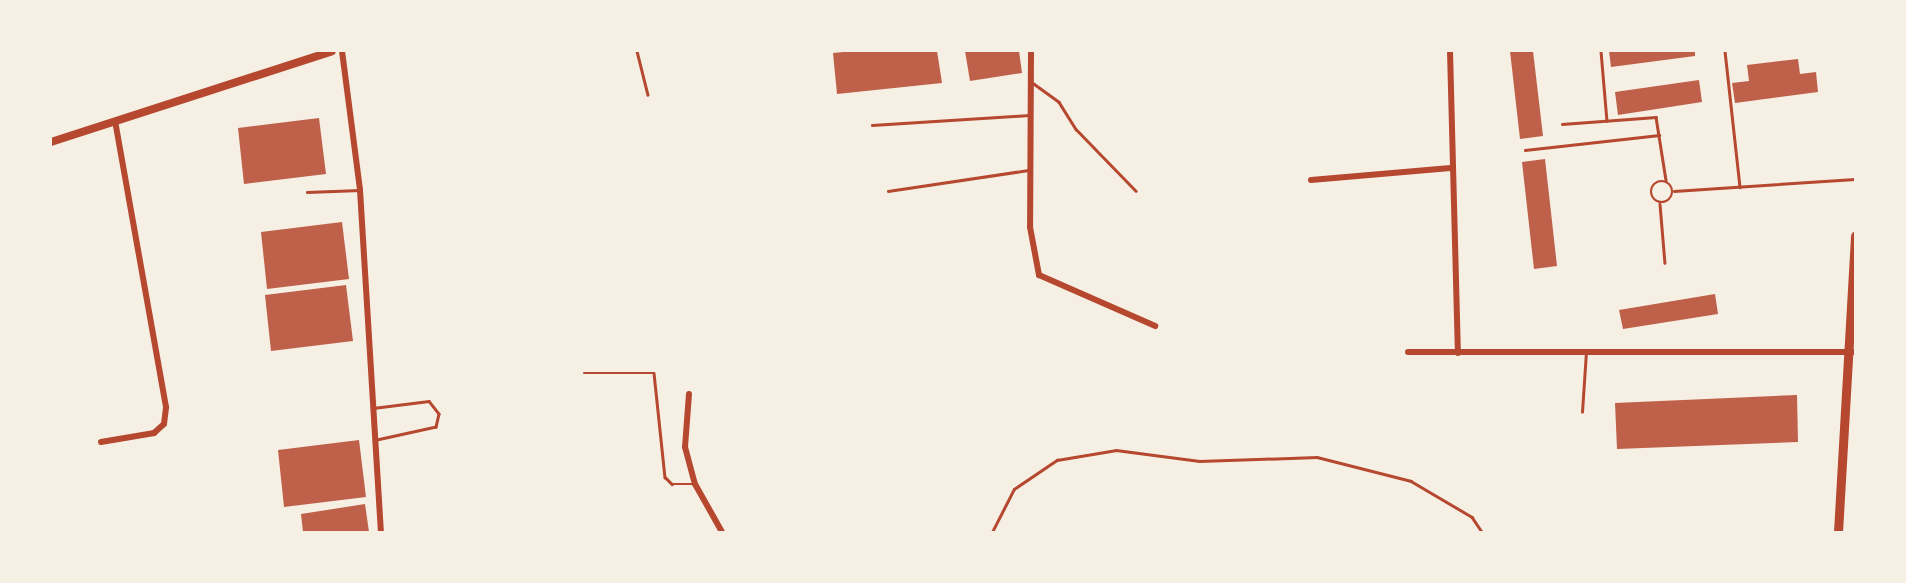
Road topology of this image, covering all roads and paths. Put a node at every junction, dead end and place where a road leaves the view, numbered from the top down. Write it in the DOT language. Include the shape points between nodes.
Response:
graph roads {
  1 [pos="332,51"];
  2 [pos="342,51"];
  3 [pos="637,51"];
  4 [pos="1031,51"];
  5 [pos="1450,51"];
  6 [pos="1601,51"];
  7 [pos="1725,51"];
  8 [pos="1032,82"];
  9 [pos="648,95"];
  10 [pos="1033,115"];
  11 [pos="1607,121"];
  12 [pos="115,122"];
  13 [pos="1562,124"];
  14 [pos="872,125"];
  15 [pos="1660,135"];
  16 [pos="51,142"];
  17 [pos="1525,150"];
  18 [pos="1450,168"];
  19 [pos="1029,170"];
  20 [pos="1855,179"];
  21 [pos="1311,180"];
  22 [pos="1666,180"];
  23 [pos="1740,187"];
  24 [pos="360,190"];
  25 [pos="888,191"];
  26 [pos="1136,191"];
  27 [pos="1674,191"];
  28 [pos="307,192"];
  29 [pos="1660,204"];
  30 [pos="1855,235"];
  31 [pos="1665,263"];
  32 [pos="1155,326"];
  33 [pos="1852,351"];
  34 [pos="1408,352"];
  35 [pos="1586,352"];
  36 [pos="1458,353"];
  37 [pos="584,373"];
  38 [pos="689,394"];
  39 [pos="372,408"];
  40 [pos="1582,412"];
  41 [pos="374,441"];
  42 [pos="100,442"];
  43 [pos="695,484"];
  44 [pos="382,532"];
  45 [pos="722,532"];
  46 [pos="992,532"];
  47 [pos="1482,532"];
  48 [pos="1838,532"];
  1 -- 12 [label="street"];
  2 -- 24 [label="street"];
  3 -- 9 [label="lane"];
  4 -- 8 [label="street"];
  5 -- 18 [label="street"];
  6 -- 11 [label="lane"];
  7 -- 23 [label="lane"];
  8 -- 10 [label="street"];
  8 -- 26 [label="lane" via="1059,102 1076,129"];
  10 -- 14 [label="lane"];
  10 -- 19 [label="street"];
  11 -- 13 [label="lane"];
  11 -- 15 [label="lane" via="1656,117"];
  12 -- 16 [label="street"];
  12 -- 42 [label="street" via="166,408 164,424 155,433"];
  15 -- 17 [label="lane"];
  15 -- 22 [label="lane"];
  18 -- 21 [label="street"];
  18 -- 36 [label="street"];
  19 -- 25 [label="lane"];
  19 -- 32 [label="street" via="1031,249 1039,275"];
  20 -- 23 [label="lane"];
  22 -- 27 [label="lane"];
  22 -- 29 [label="lane" via="1652,186"];
  23 -- 27 [label="lane"];
  24 -- 28 [label="lane"];
  24 -- 39 [label="street"];
  27 -- 29 [label="lane"];
  29 -- 31 [label="lane"];
  30 -- 33 [label="main road"];
  33 -- 35 [label="street"];
  33 -- 48 [label="main road"];
  34 -- 36 [label="street"];
  35 -- 36 [label="street"];
  35 -- 40 [label="lane"];
  37 -- 43 [label="lane" via="654,373 665,477 672,484"];
  38 -- 43 [label="street" via="685,447"];
  39 -- 41 [label="street"];
  39 -- 41 [label="lane" via="429,401 439,414 436,427"];
  41 -- 44 [label="street"];
  43 -- 45 [label="street"];
  46 -- 47 [label="lane" via="1014,489 1057,460 1116,450 1199,461 1317,457 1411,481 1472,517"];
}
